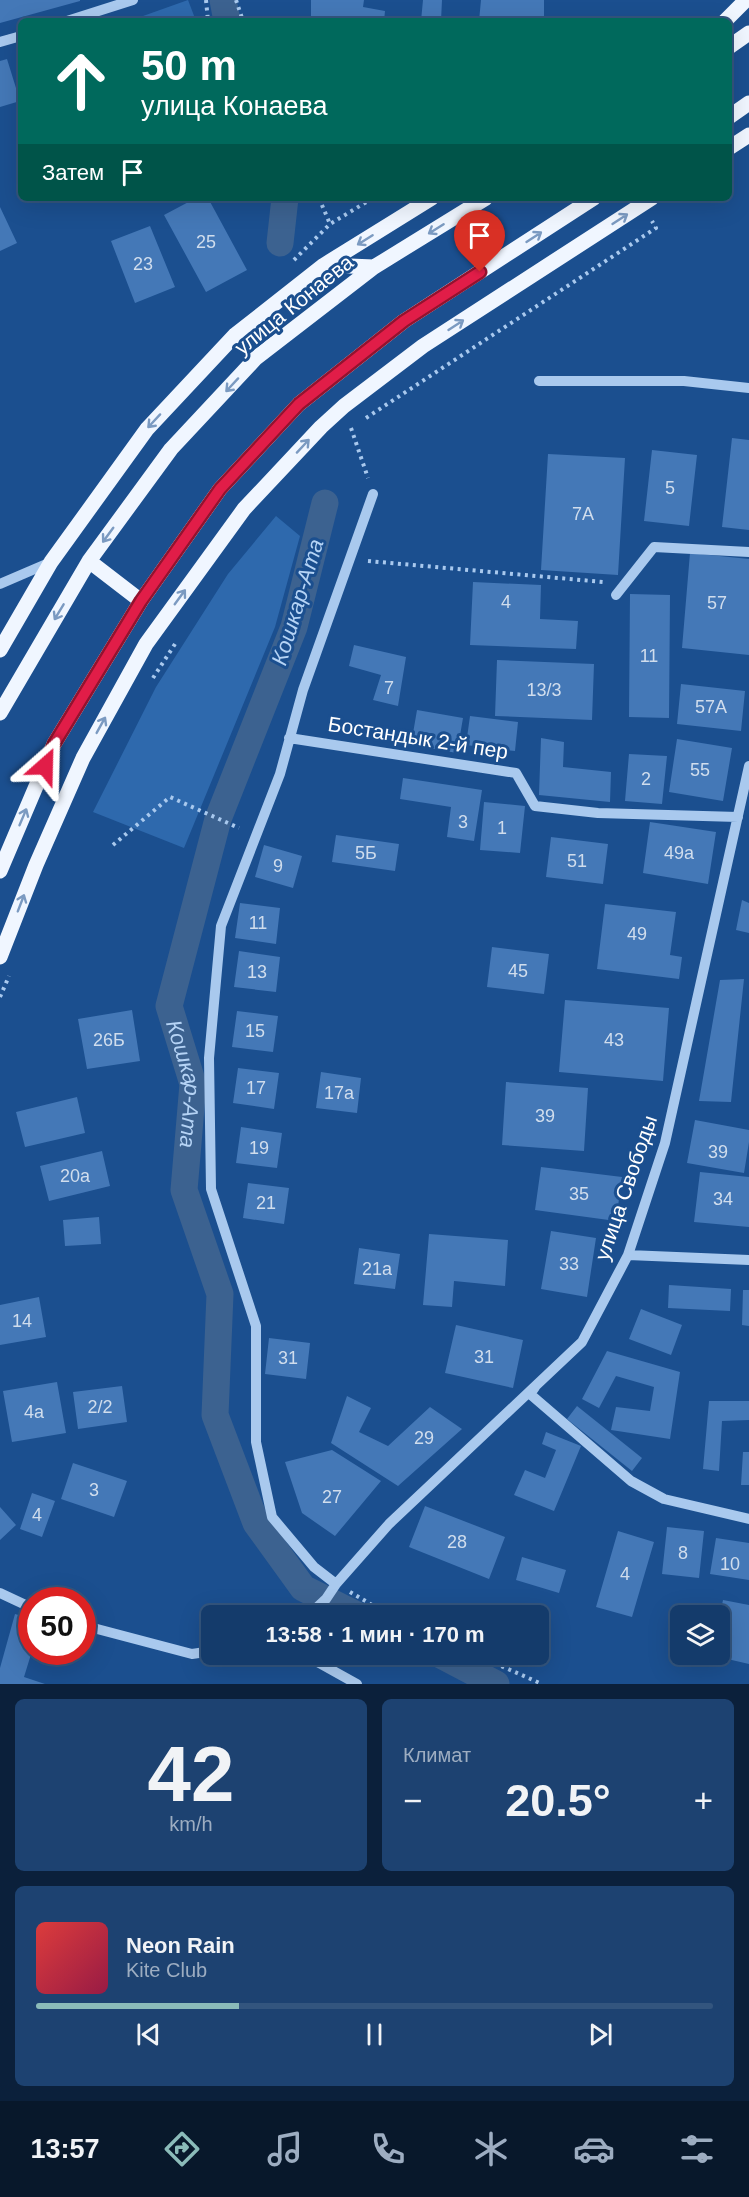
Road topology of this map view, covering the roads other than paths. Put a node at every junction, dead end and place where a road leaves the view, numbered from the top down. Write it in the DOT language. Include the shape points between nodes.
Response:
graph roads {
  1 [pos="133,0"];
  2 [pos="746,0"];
  3 [pos="77,18"];
  4 [pos="728,18"];
  5 [pos="749,33"];
  6 [pos="18,37"];
  7 [pos="0,42"];
  8 [pos="732,45"];
  9 [pos="749,103"];
  10 [pos="732,115"];
  11 [pos="749,135"];
  12 [pos="732,146"];
  13 [pos="427,201"];
  14 [pos="481,201"];
  15 [pos="589,201"];
  16 [pos="647,201"];
  17 [pos="324,265"];
  18 [pos="374,267"];
  19 [pos="539,381"];
  20 [pos="749,388"];
  21 [pos="373,494"];
  22 [pos="749,552"];
  23 [pos="89,561"];
  24 [pos="51,562"];
  25 [pos="0,584"];
  26 [pos="616,595"];
  27 [pos="141,601"];
  28 [pos="0,650"];
  29 [pos="0,713"];
  30 [pos="289,738"];
  31 [pos="749,766"];
  32 [pos="738,817"];
  33 [pos="0,872"];
  34 [pos="0,957"];
  35 [pos="628,1255"];
  36 [pos="749,1260"];
  37 [pos="539,1383"];
  38 [pos="749,1520"];
  39 [pos="336,1584"];
  40 [pos="0,1593"];
  41 [pos="18,1601"];
  42 [pos="320,1605"];
  43 [pos="96,1629"];
  44 [pos="201,1653"];
  45 [pos="323,1665"];
  46 [pos="357,1684"];
  1 -- 3 [label="street"];
  2 -- 4 [label="main road"];
  5 -- 8 [label="main road"];
  6 -- 7 [label="street"];
  9 -- 10 [label="main road"];
  11 -- 12 [label="main road"];
  13 -- 17 [label="main road, one-way"];
  14 -- 18 [label="main road, улица Конаева, one-way"];
  27 -- 15 [label="main road, one-way" via="220,489 299,404 404,321"];
  34 -- 16 [label="main road, one-way" via="83,758 146,644 244,509 344,406 423,346"];
  17 -- 18 [label="main road"];
  17 -- 24 [label="main road, one-way" via="235,335 147,429"];
  18 -- 23 [label="main road, улица Конаева, one-way" via="256,358 171,449"];
  19 -- 20 [label="street" via="684,381"];
  21 -- 30 [label="street"];
  22 -- 26 [label="street" via="654,547"];
  23 -- 27 [label="main road"];
  23 -- 29 [label="main road, улица Конаева, one-way"];
  24 -- 25 [label="street"];
  24 -- 28 [label="main road"];
  33 -- 27 [label="main road, one-way" via="54,744"];
  30 -- 32 [label="street, Бостандык 2-й пер" via="516,773 535,806 598,813"];
  30 -- 39 [label="street" via="280,774 221,926 209,1058 211,1189 256,1326 256,1442 273,1517 314,1567"];
  31 -- 32 [label="street, улица Свободы"];
  32 -- 35 [label="street, улица Свободы" via="664,1143"];
  35 -- 36 [label="street"];
  35 -- 37 [label="street, улица Свободы" via="582,1342"];
  37 -- 38 [label="street" via="530,1394 631,1481 664,1499"];
  37 -- 39 [label="street, улица Свободы" via="389,1524"];
  39 -- 42 [label="street, улица Свободы"];
  40 -- 41 [label="street"];
  43 -- 44 [label="street" via="192,1654"];
  45 -- 46 [label="street"];
}
